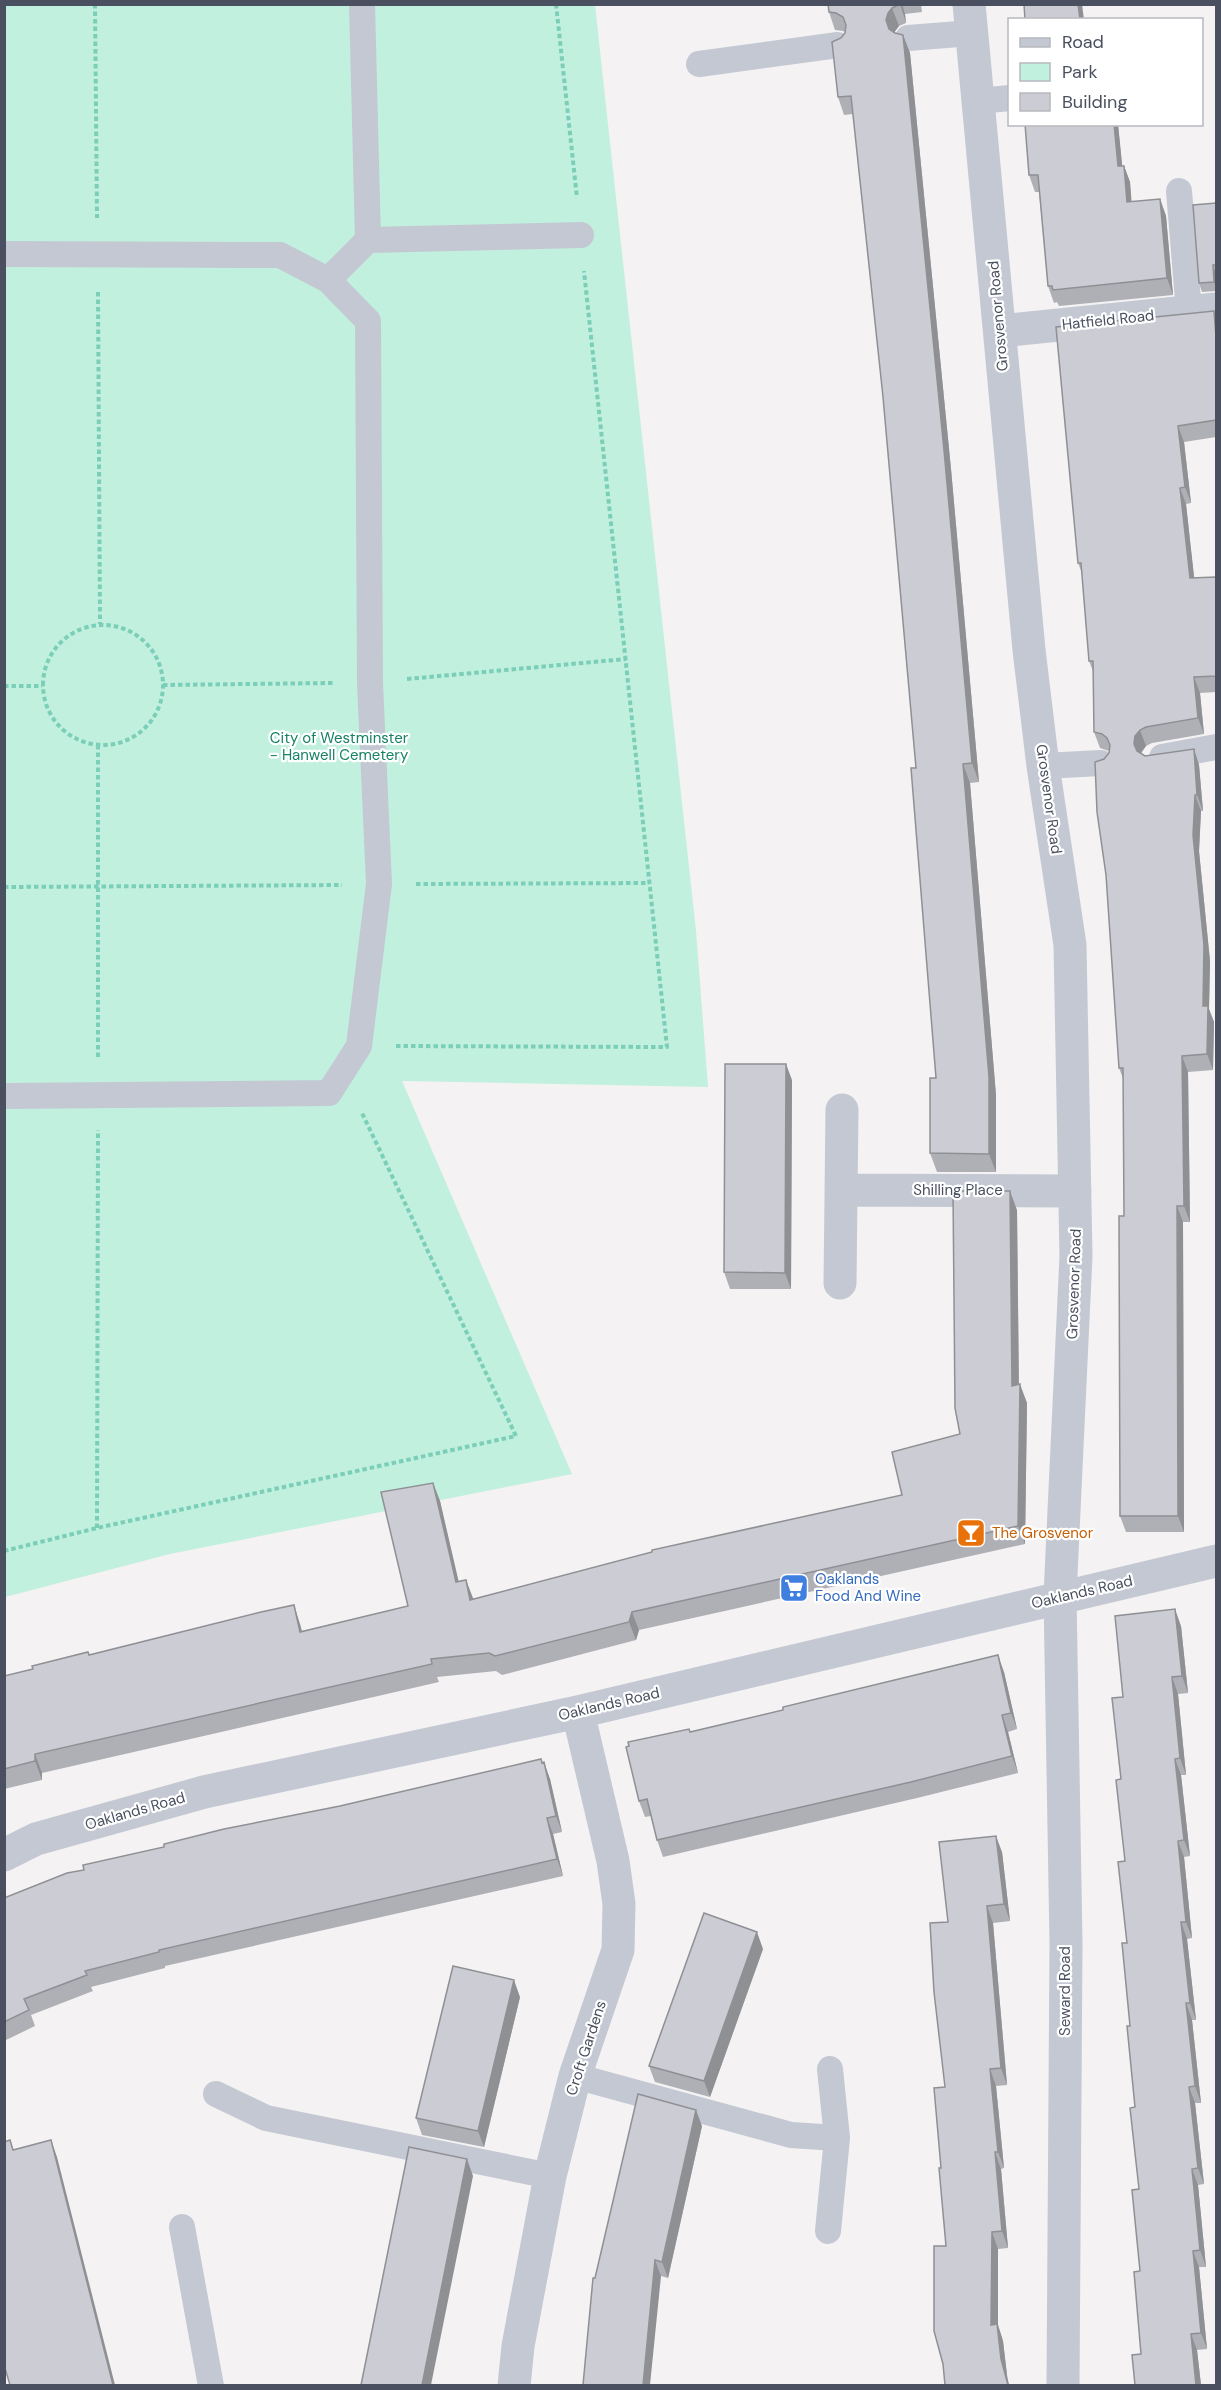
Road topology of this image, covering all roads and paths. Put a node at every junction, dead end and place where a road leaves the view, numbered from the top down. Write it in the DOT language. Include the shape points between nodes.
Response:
graph roads {
  1 [pos="95,4"];
  2 [pos="362,4"];
  3 [pos="556,4"];
  4 [pos="970,19"];
  5 [pos="908,38"];
  6 [pos="838,45"];
  7 [pos="699,64"];
  8 [pos="994,99"];
  9 [pos="1179,191"];
  10 [pos="580,235"];
  11 [pos="368,240"];
  12 [pos="4,254"];
  13 [pos="98,255"];
  14 [pos="328,280"];
  15 [pos="1203,311"];
  16 [pos="1000,331"];
  17 [pos="100,624"];
  18 [pos="4,686"];
  19 [pos="42,686"];
  20 [pos="98,745"];
  21 [pos="1216,747"];
  22 [pos="1155,758"];
  23 [pos="1101,763"];
  24 [pos="1043,766"];
  25 [pos="649,883"];
  26 [pos="379,885"];
  27 [pos="98,886"];
  28 [pos="4,887"];
  29 [pos="359,1046"];
  30 [pos="342,1072"];
  31 [pos="4,1095"];
  32 [pos="98,1095"];
  33 [pos="842,1110"];
  34 [pos="841,1190"];
  35 [pos="1075,1191"];
  36 [pos="840,1283"];
  37 [pos="97,1528"];
  38 [pos="4,1551"];
  39 [pos="1216,1561"];
  40 [pos="1060,1596"];
  41 [pos="578,1712"];
  42 [pos="4,1855"];
  43 [pos="830,2069"];
  44 [pos="575,2076"];
  45 [pos="216,2094"];
  46 [pos="837,2138"];
  47 [pos="550,2176"];
  48 [pos="182,2227"];
  49 [pos="828,2231"];
  50 [pos="211,2385"];
  51 [pos="514,2385"];
  52 [pos="1064,2385"];
  1 -- 13 [label="path"];
  2 -- 11 [label="lane"];
  3 -- 10 [label="path"];
  4 -- 5 [label="lane"];
  4 -- 8 [label="street, Grosvenor Road"];
  6 -- 7 [label="lane"];
  8 -- 16 [label="street, Grosvenor Road"];
  9 -- 15 [label="lane"];
  10 -- 11 [label="lane"];
  10 -- 25 [label="path"];
  11 -- 14 [label="lane"];
  12 -- 13 [label="lane"];
  13 -- 14 [label="lane" via="280,255"];
  13 -- 17 [label="path"];
  14 -- 26 [label="lane" via="368,321 370,683"];
  15 -- 16 [label="street, Hatfield Road"];
  16 -- 24 [label="street, Grosvenor Road"];
  17 -- 19 [label="path" via="74,631 51,653"];
  17 -- 20 [label="path" via="137,635 157,658 164,685 155,716 140,732 131,738"];
  18 -- 19 [label="path"];
  19 -- 20 [label="path" via="48,710 65,732"];
  20 -- 27 [label="path"];
  21 -- 22 [label="lane"];
  23 -- 24 [label="lane"];
  24 -- 35 [label="street, Grosvenor Road" via="1070,945"];
  25 -- 26 [label="path"];
  25 -- 29 [label="path" via="667,1047"];
  26 -- 27 [label="path"];
  26 -- 29 [label="lane"];
  27 -- 28 [label="path"];
  27 -- 32 [label="path"];
  29 -- 30 [label="lane"];
  30 -- 32 [label="lane" via="329,1093"];
  30 -- 37 [label="path" via="516,1436"];
  31 -- 32 [label="lane"];
  32 -- 37 [label="path"];
  33 -- 34 [label="street"];
  34 -- 35 [label="street, Shilling Place"];
  34 -- 36 [label="street"];
  35 -- 40 [label="street, Grosvenor Road" via="1076,1256"];
  37 -- 38 [label="path"];
  39 -- 40 [label="street, Oaklands Road"];
  40 -- 41 [label="street, Oaklands Road"];
  40 -- 52 [label="street, Seward Road" via="1066,1943"];
  41 -- 42 [label="street, Oaklands Road" via="204,1791 36,1839"];
  41 -- 44 [label="street, Croft Gardens" via="613,1861 619,1904 618,1950"];
  43 -- 46 [label="lane"];
  44 -- 46 [label="lane" via="791,2135"];
  44 -- 47 [label="street, Croft Gardens"];
  45 -- 47 [label="lane" via="266,2118"];
  46 -- 49 [label="lane"];
  47 -- 51 [label="street, Croft Gardens"];
  48 -- 50 [label="lane"];
}
